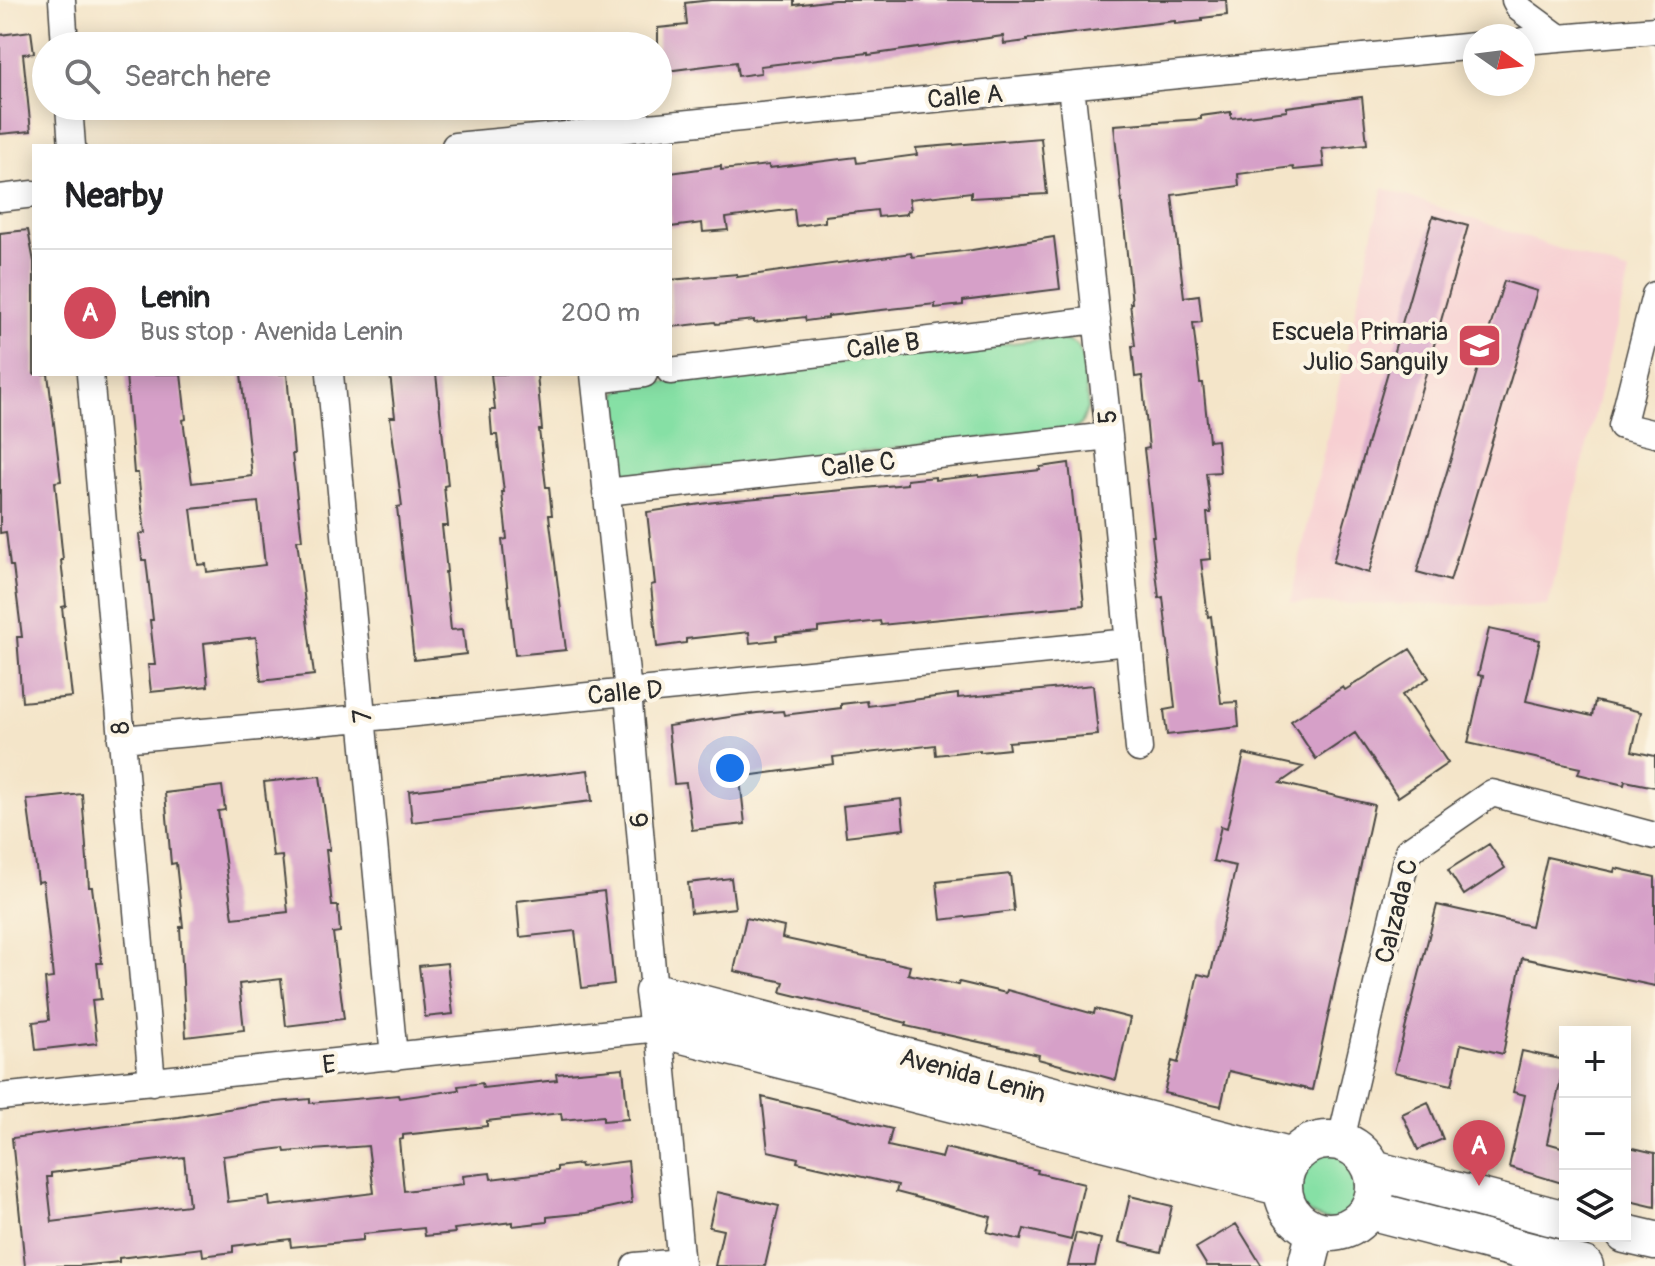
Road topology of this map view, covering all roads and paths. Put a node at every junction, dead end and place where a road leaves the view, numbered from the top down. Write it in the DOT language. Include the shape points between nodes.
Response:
graph roads {
  1 [pos="62,0"];
  2 [pos="1515,0"];
  3 [pos="1655,30"];
  4 [pos="64,32"];
  5 [pos="1558,37"];
  6 [pos="1535,40"];
  7 [pos="1463,47"];
  8 [pos="1071,86"];
  9 [pos="70,120"];
  10 [pos="568,140"];
  11 [pos="72,144"];
  12 [pos="493,144"];
  13 [pos="32,194"];
  14 [pos="0,198"];
  15 [pos="1655,295"];
  16 [pos="1097,320"];
  17 [pos="672,371"];
  18 [pos="90,376"];
  19 [pos="330,376"];
  20 [pos="594,377"];
  21 [pos="1655,434"];
  22 [pos="1109,436"];
  23 [pos="606,492"];
  24 [pos="1129,642"];
  25 [pos="628,692"];
  26 [pos="362,718"];
  27 [pos="121,739"];
  28 [pos="1139,749"];
  29 [pos="1655,836"];
  30 [pos="656,1010"];
  31 [pos="394,1057"];
  32 [pos="152,1082"];
  33 [pos="0,1097"];
  34 [pos="1341,1140"];
  35 [pos="1373,1170"];
  36 [pos="1287,1172"];
  37 [pos="1369,1210"];
  38 [pos="1559,1218"];
  39 [pos="1631,1235"];
  40 [pos="1655,1241"];
  41 [pos="1311,1248"];
  42 [pos="681,1264"];
  43 [pos="635,1266"];
  44 [pos="1584,1266"];
  1 -- 4 [label="street"];
  2 -- 5 [label="street"];
  3 -- 5 [label="street"];
  5 -- 6 [label="street"];
  7 -- 8 [label="street, Calle A"];
  8 -- 10 [label="street, Calle A"];
  8 -- 16 [label="street, 5"];
  9 -- 11 [label="street"];
  10 -- 12 [label="street, Calle A"];
  13 -- 14 [label="street"];
  15 -- 21 [label="street" via="1622,426"];
  16 -- 17 [label="street, Calle B"];
  16 -- 22 [label="street, 5"];
  18 -- 27 [label="street, 8"];
  19 -- 26 [label="street, 7"];
  20 -- 23 [label="street, 6"];
  22 -- 23 [label="street, Calle C"];
  22 -- 24 [label="street, 5"];
  23 -- 25 [label="street, 6"];
  24 -- 25 [label="street, Calle D"];
  24 -- 28 [label="street, 5"];
  25 -- 26 [label="street, Calle D"];
  25 -- 30 [label="street, 6"];
  26 -- 27 [label="street, Calle D"];
  26 -- 31 [label="street, 7"];
  27 -- 32 [label="street, 8"];
  29 -- 34 [label="street, Calzada C" via="1492,793 1408,851"];
  30 -- 31 [label="street, E"];
  30 -- 36 [label="street, Avenida Lenin"];
  30 -- 42 [label="street, 6"];
  31 -- 32 [label="street, E"];
  32 -- 33 [label="street, E"];
  34 -- 35 [label="street" via="1366,1157"];
  34 -- 36 [label="street" via="1302,1148"];
  35 -- 37 [label="street" via="1376,1184"];
  35 -- 38 [label="street"];
  36 -- 41 [label="street" via="1285,1201"];
  37 -- 41 [label="street"];
  37 -- 44 [label="street"];
  39 -- 40 [label="street"];
  42 -- 43 [label="street"];
}
